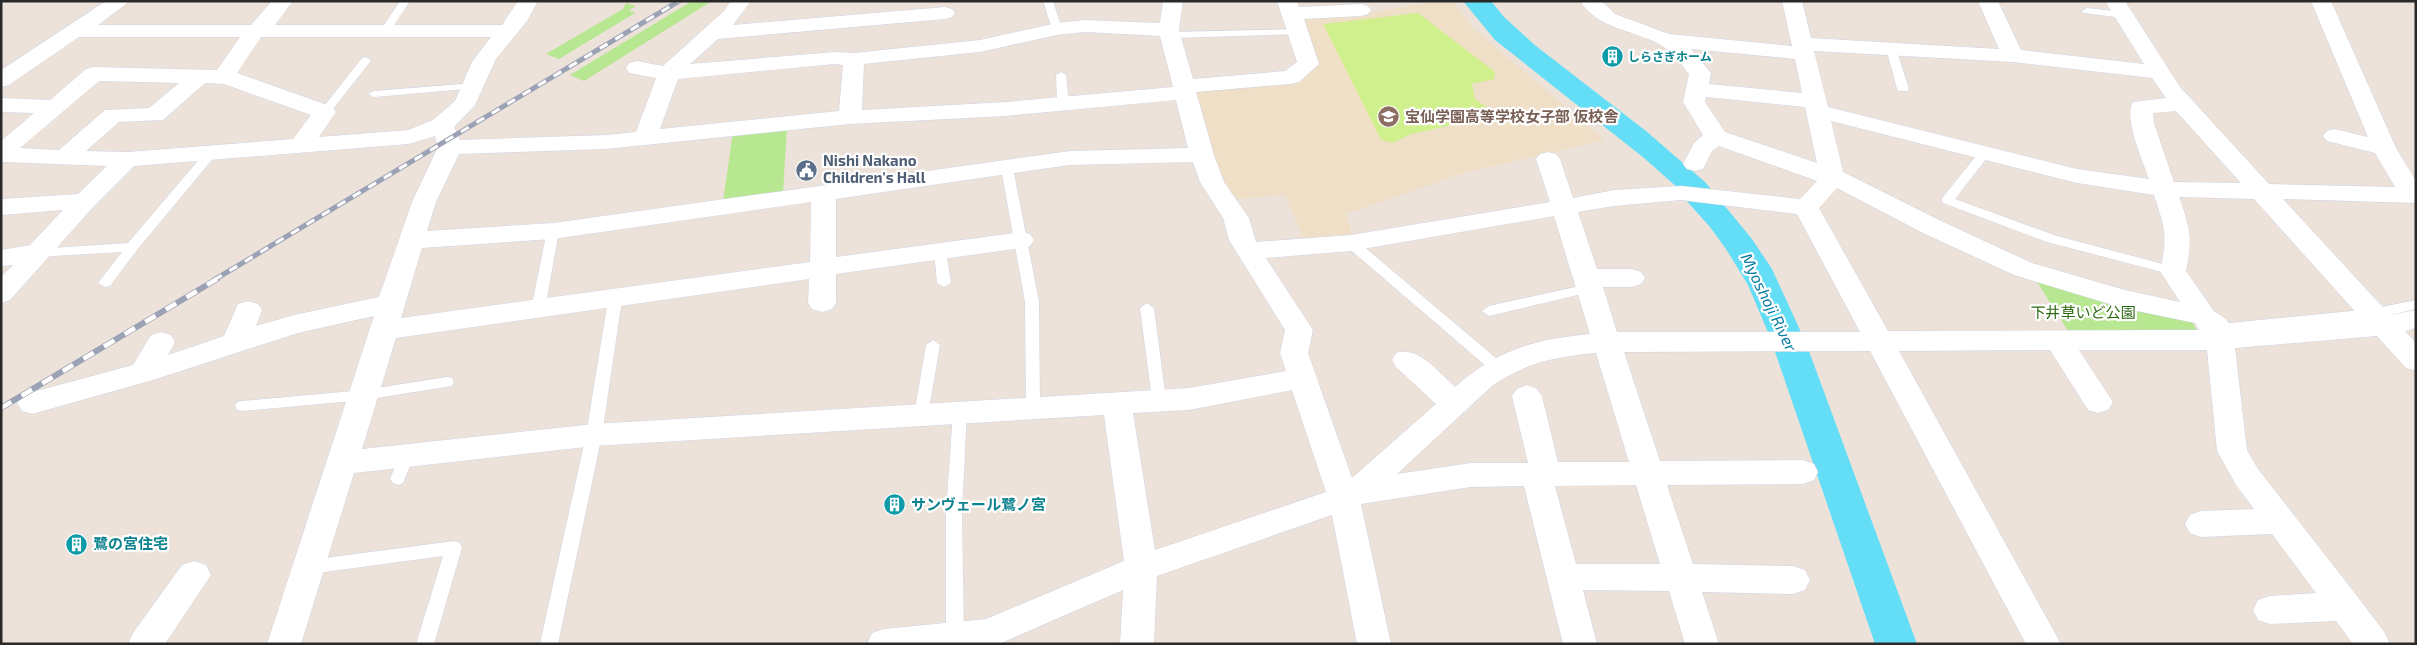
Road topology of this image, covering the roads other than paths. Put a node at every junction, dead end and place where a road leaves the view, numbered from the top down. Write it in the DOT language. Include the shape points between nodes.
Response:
graph roads {
  1 [pos="120,1"];
  2 [pos="282,1"];
  3 [pos="405,1"];
  4 [pos="528,1"];
  5 [pos="741,1"];
  6 [pos="1048,1"];
  7 [pos="1173,1"];
  8 [pos="1590,1"];
  9 [pos="1792,1"];
  10 [pos="1988,1"];
  11 [pos="2322,1"];
  12 [pos="944,7"];
  13 [pos="2120,8"];
  14 [pos="1361,10"];
  15 [pos="2087,11"];
  16 [pos="1293,16"];
  17 [pos="1057,29"];
  18 [pos="76,31"];
  19 [pos="507,31"];
  20 [pos="254,32"];
  21 [pos="385,32"];
  22 [pos="1170,33"];
  23 [pos="712,34"];
  24 [pos="1666,40"];
  25 [pos="1891,48"];
  26 [pos="947,49"];
  27 [pos="1803,49"];
  28 [pos="2012,56"];
  29 [pos="854,59"];
  30 [pos="366,60"];
  31 [pos="637,68"];
  32 [pos="2160,72"];
  33 [pos="668,73"];
  34 [pos="1061,75"];
  35 [pos="198,77"];
  36 [pos="227,77"];
  37 [pos="1,80"];
  38 [pos="474,86"];
  39 [pos="1184,89"];
  40 [pos="1696,89"];
  41 [pos="1904,89"];
  42 [pos="374,94"];
  43 [pos="1063,103"];
  44 [pos="2182,104"];
  45 [pos="1,105"];
  46 [pos="55,106"];
  47 [pos="1816,106"];
  48 [pos="326,112"];
  49 [pos="850,117"];
  50 [pos="646,136"];
  51 [pos="2335,136"];
  52 [pos="446,137"];
  53 [pos="1716,137"];
  54 [pos="301,145"];
  55 [pos="2384,148"];
  56 [pos="212,152"];
  57 [pos="1,154"];
  58 [pos="1984,154"];
  59 [pos="1202,155"];
  60 [pos="66,156"];
  61 [pos="127,159"];
  62 [pos="1548,159"];
  63 [pos="1695,164"];
  64 [pos="1007,168"];
  65 [pos="1832,176"];
  66 [pos="2164,189"];
  67 [pos="2259,190"];
  68 [pos="824,191"];
  69 [pos="2414,195"];
  70 [pos="85,201"];
  71 [pos="1564,206"];
  72 [pos="1806,207"];
  73 [pos="1,208"];
  74 [pos="553,231"];
  75 [pos="412,240"];
  76 [pos="1021,240"];
  77 [pos="1351,243"];
  78 [pos="132,247"];
  79 [pos="940,251"];
  80 [pos="1249,251"];
  81 [pos="36,254"];
  82 [pos="1,258"];
  83 [pos="822,270"];
  84 [pos="2174,270"];
  85 [pos="1632,278"];
  86 [pos="105,282"];
  87 [pos="944,283"];
  88 [pos="1588,283"];
  89 [pos="1,294"];
  90 [pos="615,300"];
  91 [pos="822,303"];
  92 [pos="2416,304"];
  93 [pos="1147,308"];
  94 [pos="248,310"];
  95 [pos="538,310"];
  96 [pos="1489,310"];
  97 [pos="2203,316"];
  98 [pos="387,317"];
  99 [pos="2416,319"];
  100 [pos="2377,320"];
  101 [pos="2058,340"];
  102 [pos="2220,340"];
  103 [pos="1878,341"];
  104 [pos="161,342"];
  105 [pos="1607,342"];
  106 [pos="236,343"];
  107 [pos="934,344"];
  108 [pos="1406,360"];
  109 [pos="2416,361"];
  110 [pos="1498,368"];
  111 [pos="143,373"];
  112 [pos="1303,378"];
  113 [pos="447,382"];
  114 [pos="364,395"];
  115 [pos="1527,396"];
  116 [pos="1159,400"];
  117 [pos="2098,402"];
  118 [pos="32,403"];
  119 [pos="1118,403"];
  120 [pos="1454,403"];
  121 [pos="242,406"];
  122 [pos="1033,408"];
  123 [pos="960,412"];
  124 [pos="921,415"];
  125 [pos="594,435"];
  126 [pos="343,463"];
  127 [pos="1803,472"];
  128 [pos="1541,474"];
  129 [pos="1650,474"];
  130 [pos="1350,495"];
  131 [pos="2280,521"];
  132 [pos="2201,524"];
  133 [pos="310,567"];
  134 [pos="1141,568"];
  135 [pos="194,575"];
  136 [pos="1580,576"];
  137 [pos="1682,577"];
  138 [pos="1793,580"];
  139 [pos="2345,606"];
  140 [pos="2270,610"];
  141 [pos="950,638"];
  142 [pos="145,644"];
  143 [pos="284,644"];
  144 [pos="426,644"];
  145 [pos="549,644"];
  146 [pos="884,644"];
  147 [pos="1137,644"];
  148 [pos="1374,644"];
  149 [pos="1580,644"];
  150 [pos="1702,644"];
  151 [pos="2044,644"];
  152 [pos="2373,644"];
  1 -- 18 [label="street"];
  2 -- 20 [label="street" via="262,27"];
  3 -- 21 [label="lane"];
  4 -- 19 [label="street" via="524,12"];
  5 -- 23 [label="street"];
  6 -- 17 [label="lane"];
  7 -- 22 [label="street"];
  8 -- 24 [label="street" via="1608,18"];
  9 -- 27 [label="street"];
  10 -- 28 [label="street"];
  11 -- 55 [label="street"];
  12 -- 23 [label="street"];
  12 -- 26 [label="street"];
  13 -- 15 [label="lane"];
  13 -- 32 [label="street"];
  14 -- 16 [label="street"];
  16 -- 22 [label="lane"];
  16 -- 39 [label="street" via="1308,64 1291,77"];
  17 -- 22 [label="street" via="1085,26 1127,33"];
  17 -- 26 [label="street" via="980,46"];
  18 -- 20 [label="street"];
  18 -- 37 [label="street"];
  19 -- 21 [label="street"];
  19 -- 38 [label="street" via="484,60"];
  20 -- 21 [label="street"];
  20 -- 36 [label="street" via="225,74"];
  22 -- 39 [label="street"];
  23 -- 33 [label="street"];
  24 -- 27 [label="street"];
  24 -- 40 [label="street" via="1679,48 1700,73"];
  25 -- 27 [label="street"];
  25 -- 28 [label="street"];
  25 -- 41 [label="lane"];
  26 -- 29 [label="street"];
  27 -- 47 [label="street"];
  28 -- 32 [label="street"];
  29 -- 33 [label="street"];
  29 -- 49 [label="street"];
  30 -- 48 [label="lane"];
  31 -- 33 [label="street"];
  32 -- 44 [label="street"];
  33 -- 50 [label="street"];
  34 -- 43 [label="lane"];
  35 -- 36 [label="street"];
  35 -- 46 [label="street" via="94,74"];
  35 -- 60 [label="street" via="155,115 113,116"];
  36 -- 48 [label="street"];
  38 -- 42 [label="lane"];
  38 -- 52 [label="street"];
  39 -- 43 [label="street"];
  39 -- 59 [label="street"];
  40 -- 47 [label="street"];
  40 -- 53 [label="street" via="1694,102"];
  43 -- 49 [label="street"];
  44 -- 66 [label="street" via="2141,107 2142,123"];
  44 -- 67 [label="street"];
  45 -- 46 [label="street"];
  46 -- 57 [label="street"];
  47 -- 58 [label="street"];
  47 -- 65 [label="street"];
  48 -- 54 [label="street"];
  49 -- 50 [label="street"];
  50 -- 52 [label="street" via="606,142"];
  51 -- 55 [label="street"];
  52 -- 54 [label="street" via="409,136"];
  52 -- 75 [label="street"];
  53 -- 63 [label="street" via="1702,148"];
  53 -- 65 [label="street"];
  54 -- 56 [label="street"];
  55 -- 69 [label="street"];
  56 -- 61 [label="street"];
  56 -- 78 [label="lane"];
  57 -- 60 [label="street"];
  58 -- 66 [label="street" via="2077,176"];
  58 -- 84 [label="lane" via="1947,200 2052,239"];
  59 -- 64 [label="street" via="1070,158"];
  59 -- 80 [label="street" via="1212,182 1236,218"];
  60 -- 61 [label="street"];
  61 -- 70 [label="street"];
  62 -- 71 [label="street"];
  64 -- 68 [label="street"];
  64 -- 76 [label="lane"];
  65 -- 72 [label="street"];
  65 -- 97 [label="street" via="2023,269 2123,299"];
  66 -- 67 [label="street"];
  66 -- 84 [label="street" via="2178,230"];
  67 -- 69 [label="street"];
  67 -- 100 [label="street"];
  68 -- 74 [label="street"];
  68 -- 83 [label="street"];
  70 -- 73 [label="street"];
  70 -- 81 [label="street"];
  71 -- 72 [label="street" via="1681,193"];
  71 -- 77 [label="street"];
  71 -- 88 [label="street"];
  72 -- 103 [label="street"];
  74 -- 75 [label="street"];
  74 -- 95 [label="lane"];
  75 -- 98 [label="street"];
  76 -- 79 [label="street"];
  76 -- 122 [label="lane" via="1032,302"];
  77 -- 80 [label="street" via="1309,235"];
  77 -- 110 [label="lane"];
  78 -- 81 [label="lane"];
  78 -- 86 [label="lane"];
  79 -- 83 [label="street" via="836,265"];
  79 -- 87 [label="lane"];
  80 -- 112 [label="street" via="1299,330 1294,352"];
  81 -- 82 [label="street"];
  81 -- 89 [label="street"];
  83 -- 90 [label="street"];
  83 -- 91 [label="street"];
  84 -- 97 [label="street"];
  85 -- 88 [label="street"];
  88 -- 96 [label="lane"];
  88 -- 105 [label="street"];
  90 -- 95 [label="street"];
  90 -- 125 [label="lane"];
  92 -- 100 [label="lane"];
  93 -- 116 [label="lane"];
  94 -- 106 [label="street"];
  95 -- 98 [label="street"];
  97 -- 100 [label="lane" via="2217,317 2226,328"];
  97 -- 102 [label="street"];
  98 -- 106 [label="street" via="294,324"];
  98 -- 114 [label="street"];
  99 -- 100 [label="street"];
  100 -- 102 [label="street"];
  100 -- 109 [label="street"];
  101 -- 102 [label="street"];
  101 -- 103 [label="street"];
  101 -- 117 [label="street"];
  102 -- 131 [label="street" via="2232,451"];
  103 -- 105 [label="street"];
  103 -- 151 [label="street"];
  104 -- 111 [label="street"];
  105 -- 110 [label="street" via="1555,347 1523,356"];
  105 -- 129 [label="street"];
  106 -- 111 [label="street"];
  107 -- 124 [label="lane"];
  108 -- 120 [label="street"];
  110 -- 120 [label="street"];
  111 -- 118 [label="street"];
  112 -- 116 [label="street" via="1189,398"];
  112 -- 130 [label="street"];
  113 -- 114 [label="lane"];
  114 -- 121 [label="lane"];
  114 -- 126 [label="street"];
  115 -- 128 [label="street"];
  116 -- 119 [label="street"];
  119 -- 122 [label="street"];
  119 -- 134 [label="street"];
  120 -- 130 [label="street"];
  122 -- 123 [label="street"];
  123 -- 124 [label="street"];
  123 -- 141 [label="lane"];
  124 -- 125 [label="street"];
  125 -- 126 [label="street" via="402,467"];
  125 -- 145 [label="lane"];
  126 -- 133 [label="street"];
  127 -- 129 [label="street"];
  128 -- 129 [label="street"];
  128 -- 130 [label="street" via="1471,475"];
  128 -- 149 [label="street"];
  129 -- 137 [label="street"];
  130 -- 134 [label="street"];
  130 -- 148 [label="street"];
  131 -- 132 [label="street"];
  131 -- 139 [label="street"];
  133 -- 143 [label="street"];
  133 -- 144 [label="lane" via="454,548"];
  134 -- 141 [label="street" via="988,632"];
  134 -- 147 [label="street"];
  135 -- 142 [label="street"];
  136 -- 137 [label="street"];
  137 -- 138 [label="street"];
  137 -- 150 [label="street"];
  139 -- 140 [label="street"];
  139 -- 152 [label="street"];
  141 -- 146 [label="street"];
}
